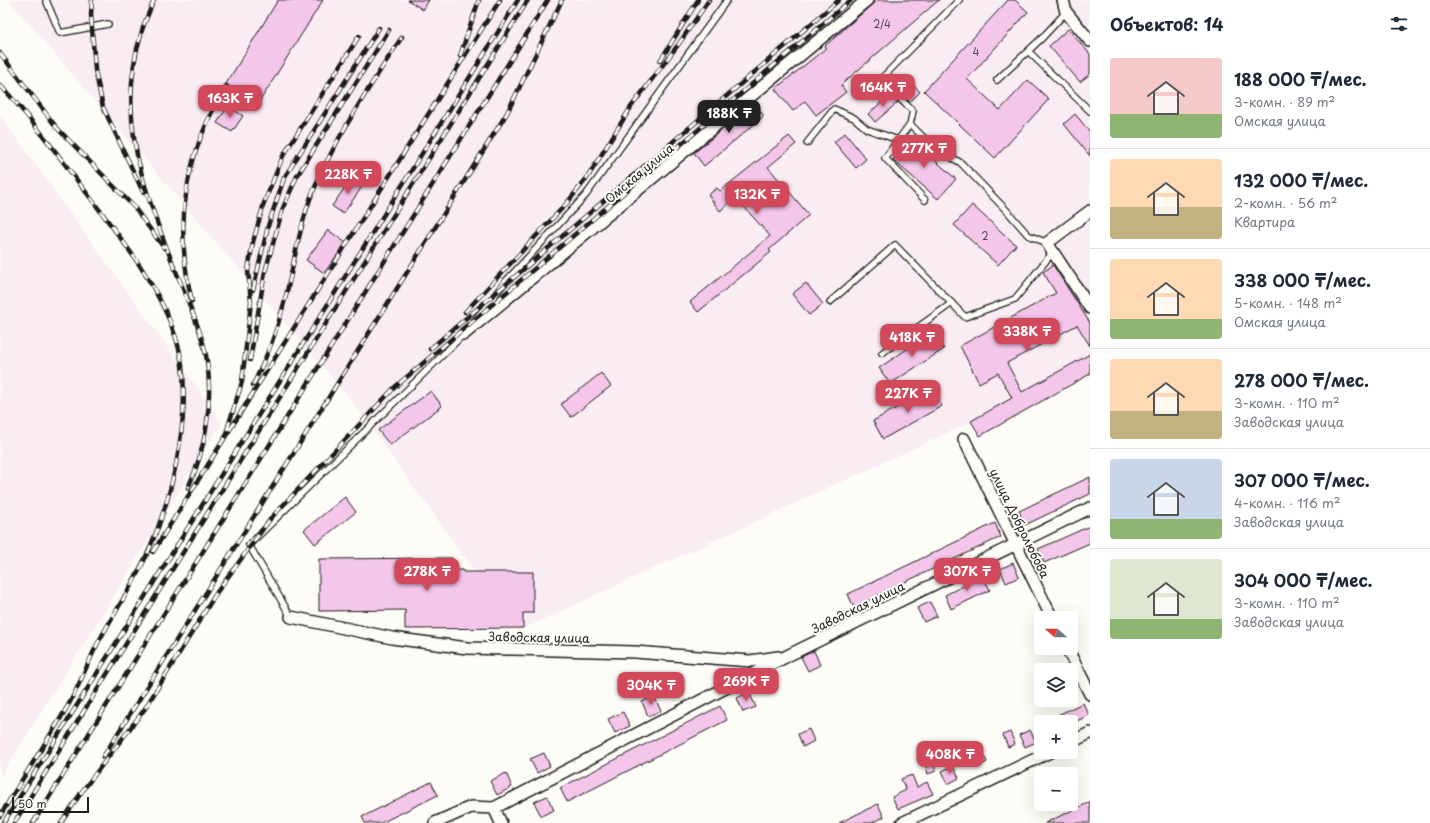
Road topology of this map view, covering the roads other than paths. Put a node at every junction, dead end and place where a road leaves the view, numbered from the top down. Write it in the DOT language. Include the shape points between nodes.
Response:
graph roads {
  1 [pos="46,0"];
  2 [pos="727,0"];
  3 [pos="866,0"];
  4 [pos="959,0"];
  5 [pos="1063,0"];
  6 [pos="1066,12"];
  7 [pos="108,24"];
  8 [pos="1090,41"];
  9 [pos="1028,51"];
  10 [pos="997,80"];
  11 [pos="1090,111"];
  12 [pos="910,124"];
  13 [pos="898,140"];
  14 [pos="807,143"];
  15 [pos="925,200"];
  16 [pos="1090,211"];
  17 [pos="1050,248"];
  18 [pos="830,302"];
  19 [pos="952,303"];
  20 [pos="1090,308"];
  21 [pos="464,334"];
  22 [pos="882,353"];
  23 [pos="964,439"];
  24 [pos="1090,508"];
  25 [pos="1016,544"];
  26 [pos="1049,611"];
  27 [pos="291,617"];
  28 [pos="789,655"];
  29 [pos="1070,655"];
  30 [pos="1090,694"];
  31 [pos="1090,733"];
  32 [pos="1078,739"];
  33 [pos="1035,759"];
  34 [pos="494,808"];
  35 [pos="435,823"];
  36 [pos="501,823"];
  37 [pos="902,823"];
  1 -- 7 [label="lane" via="60,33"];
  2 -- 21 [label="lane" via="586,195 506,281"];
  3 -- 21 [label="street, Омская улица"];
  4 -- 12 [label="lane" via="880,80 913,111"];
  5 -- 6 [label="street"];
  6 -- 8 [label="street"];
  6 -- 9 [label="lane"];
  9 -- 10 [label="lane"];
  9 -- 11 [label="lane"];
  12 -- 13 [label="lane"];
  12 -- 17 [label="lane" via="932,146 961,163 1028,235"];
  13 -- 14 [label="lane" via="868,129 854,118 834,109"];
  13 -- 15 [label="lane" via="885,158"];
  16 -- 17 [label="street"];
  17 -- 19 [label="lane" via="1015,299 965,317"];
  17 -- 20 [label="street"];
  18 -- 19 [label="lane" via="895,245"];
  19 -- 22 [label="lane"];
  21 -- 27 [label="lane" via="250,545"];
  23 -- 25 [label="street, улица Добролюбова"];
  24 -- 25 [label="street, Заводская улица"];
  25 -- 26 [label="street, улица Добролюбова"];
  25 -- 28 [label="street, Заводская улица"];
  27 -- 28 [label="street, Заводская улица" via="392,638 467,648 635,652 750,661"];
  28 -- 34 [label="street, Заводская улица"];
  29 -- 30 [label="street"];
  31 -- 32 [label="street"];
  33 -- 37 [label="street"];
  34 -- 35 [label="street, Заводская улица" via="471,807"];
  34 -- 36 [label="street"];
}
